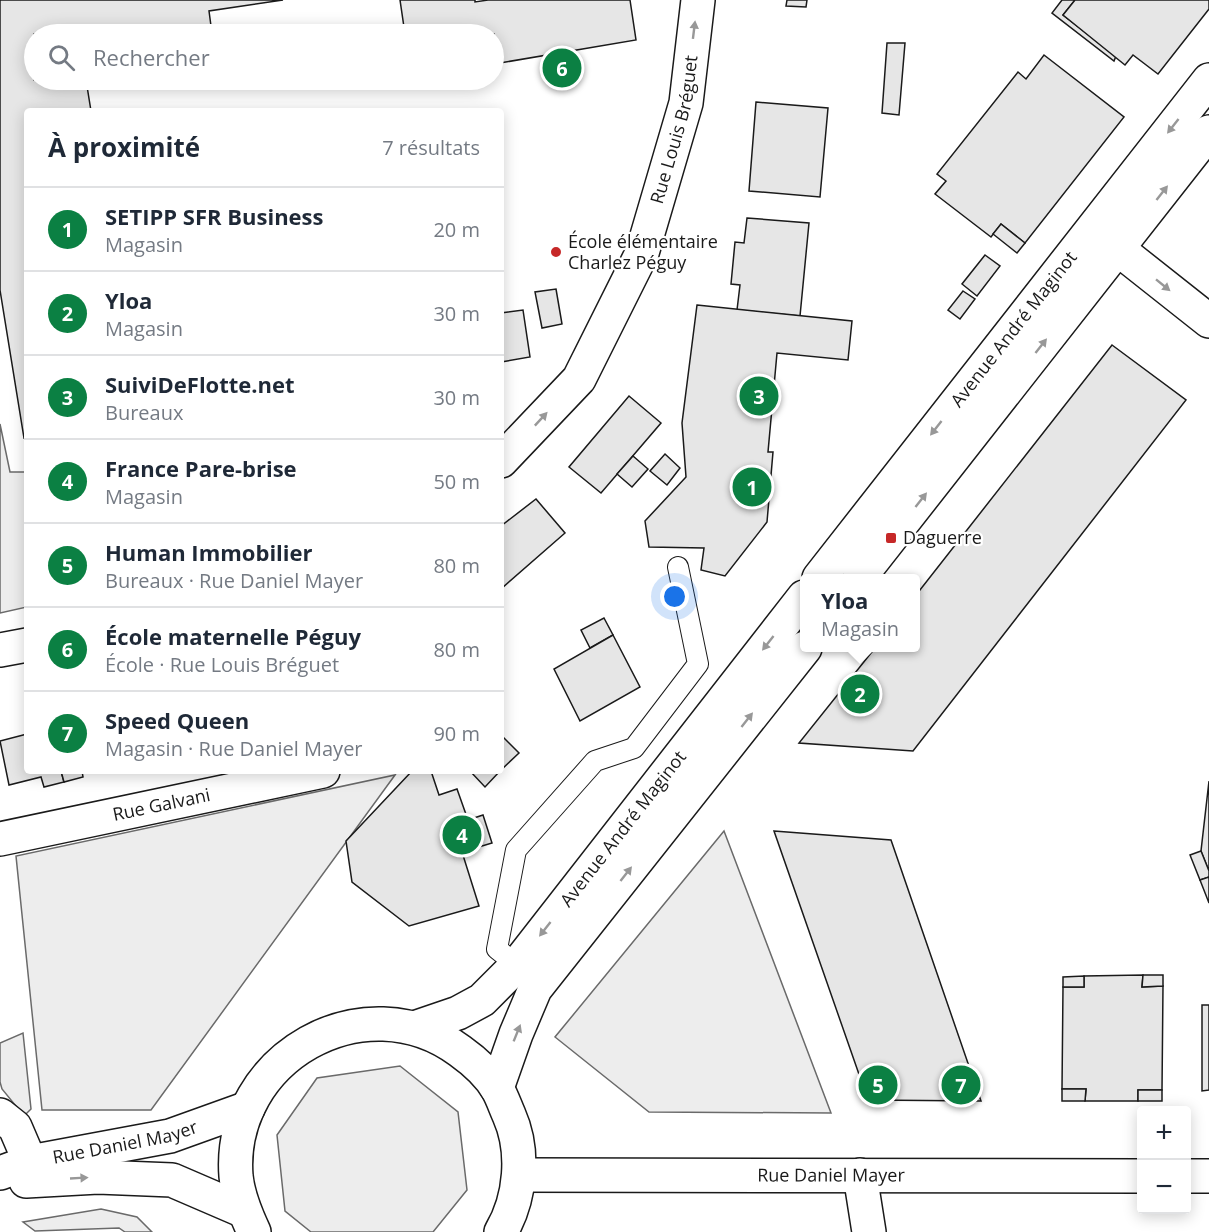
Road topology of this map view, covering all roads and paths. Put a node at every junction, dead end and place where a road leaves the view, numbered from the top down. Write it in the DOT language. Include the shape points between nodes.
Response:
graph roads {
  1 [pos="698,0"];
  2 [pos="1209,80"];
  3 [pos="1209,132"];
  4 [pos="1118,249"];
  5 [pos="1209,321"];
  6 [pos="504,459"];
  7 [pos="678,567"];
  8 [pos="823,574"];
  9 [pos="863,574"];
  10 [pos="800,602"];
  11 [pos="24,646"];
  12 [pos="0,650"];
  13 [pos="802,652"];
  14 [pos="309,774"];
  15 [pos="0,839"];
  16 [pos="517,965"];
  17 [pos="414,1028"];
  18 [pos="497,1088"];
  19 [pos="248,1108"];
  20 [pos="0,1115"];
  21 [pos="30,1162"];
  22 [pos="0,1173"];
  23 [pos="519,1174"];
  24 [pos="860,1175"];
  25 [pos="1137,1176"];
  26 [pos="1191,1176"];
  27 [pos="1209,1176"];
  28 [pos="0,1182"];
  29 [pos="249,1221"];
  30 [pos="501,1232"];
  31 [pos="869,1232"];
  6 -- 1 [label="main road, Rue Louis Bréguet, one-way" via="579,379 642,253 686,103"];
  2 -- 8 [label="main road, Avenue André Maginot, one-way"];
  4 -- 3 [label="main road, Avenue André Maginot, one-way"];
  4 -- 5 [label="main road, one-way"];
  9 -- 4 [label="main road, Avenue André Maginot, one-way"];
  7 -- 16 [label="lane" via="698,664 634,748 595,760 516,850 497,950"];
  10 -- 16 [label="main road, Avenue André Maginot, one-way"];
  11 -- 12 [label="main road"];
  18 -- 13 [label="main road, Avenue André Maginot, one-way" via="535,989"];
  14 -- 15 [label="main road, Rue Galvani"];
  16 -- 17 [label="main road, Avenue André Maginot" via="482,1000"];
  17 -- 18 [label="main road" via="446,1041 474,1062"];
  17 -- 19 [label="main road" via="374,1023 334,1030 299,1047 269,1074"];
  18 -- 23 [label="main road" via="515,1130"];
  19 -- 21 [label="main road, Rue Daniel Mayer" via="170,1136"];
  19 -- 29 [label="main road" via="238,1141 236,1177"];
  20 -- 21 [label="main road" via="15,1127"];
  21 -- 22 [label="main road, Rue Daniel Mayer"];
  23 -- 24 [label="main road, Rue Daniel Mayer"];
  23 -- 30 [label="main road" via="510,1216"];
  24 -- 25 [label="main road, Rue Daniel Mayer"];
  24 -- 31 [label="main road"];
  26 -- 27 [label="main road"];
  28 -- 29 [label="main road, Rue Daniel Mayer, one-way" via="98,1177 172,1180"];
}
